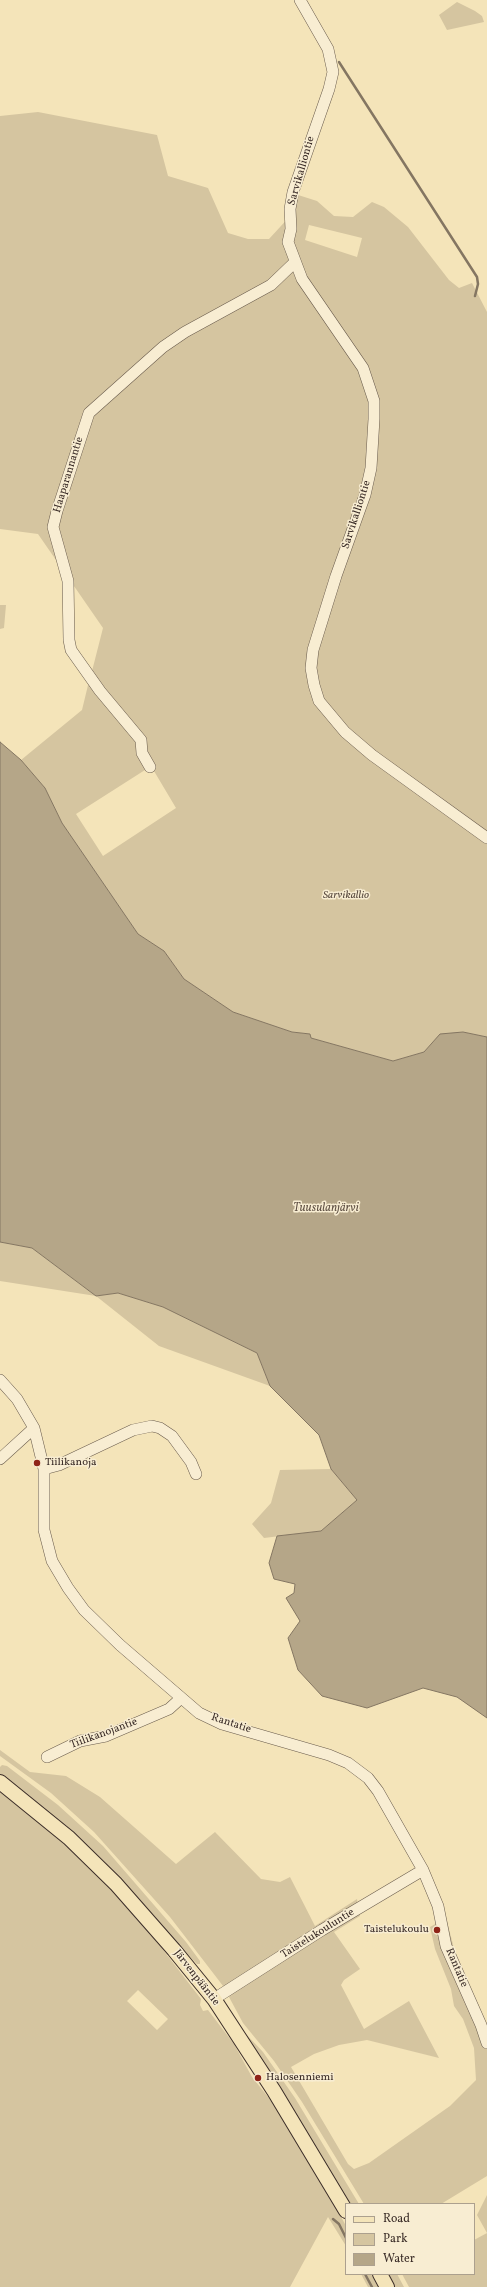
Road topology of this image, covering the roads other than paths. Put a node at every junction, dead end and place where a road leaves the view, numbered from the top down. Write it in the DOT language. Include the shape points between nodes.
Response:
graph roads {
  1 [pos="300,0"];
  2 [pos="295,262"];
  3 [pos="150,767"];
  4 [pos="487,838"];
  5 [pos="0,1380"];
  6 [pos="34,1428"];
  7 [pos="0,1459"];
  8 [pos="44,1469"];
  9 [pos="196,1474"];
  10 [pos="180,1699"];
  11 [pos="47,1757"];
  12 [pos="0,1782"];
  13 [pos="423,1870"];
  14 [pos="214,1999"];
  15 [pos="487,2043"];
  16 [pos="345,2209"];
  17 [pos="381,2275"];
  18 [pos="387,2287"];
  1 -- 2 [label="street, Sarvikalliontie" via="328,50 333,72 330,89 293,192 288,242"];
  2 -- 3 [label="street, Haaparannantie" via="271,285 162,347 89,413 57,511 53,527 68,580 71,650 100,692 140,740 142,753"];
  2 -- 4 [label="street, Sarvikalliontie" via="302,279 363,368 374,401 373,452 365,495 313,650 311,668 319,701 358,744"];
  5 -- 6 [label="street, Rantatie" via="16,1399"];
  6 -- 7 [label="street"];
  6 -- 8 [label="street, Rantatie"];
  8 -- 9 [label="street" via="59,1465 133,1430 152,1426 172,1436 191,1462"];
  8 -- 10 [label="street, Rantatie" via="44,1530 52,1561 84,1610"];
  10 -- 11 [label="street, Tiilikanojantie" via="169,1709 106,1736 80,1742"];
  10 -- 13 [label="street, Rantatie" via="199,1713 222,1724 316,1750 348,1763 368,1778 378,1791"];
  12 -- 14 [label="main road, Järvenpääntie" via="69,1838 111,1879"];
  13 -- 14 [label="street, Taistelukouluntie"];
  13 -- 15 [label="street, Rantatie" via="438,1906 446,1946"];
  14 -- 16 [label="main road, Järvenpääntie" via="274,2091"];
  17 -- 18 [label="main road"];
}
